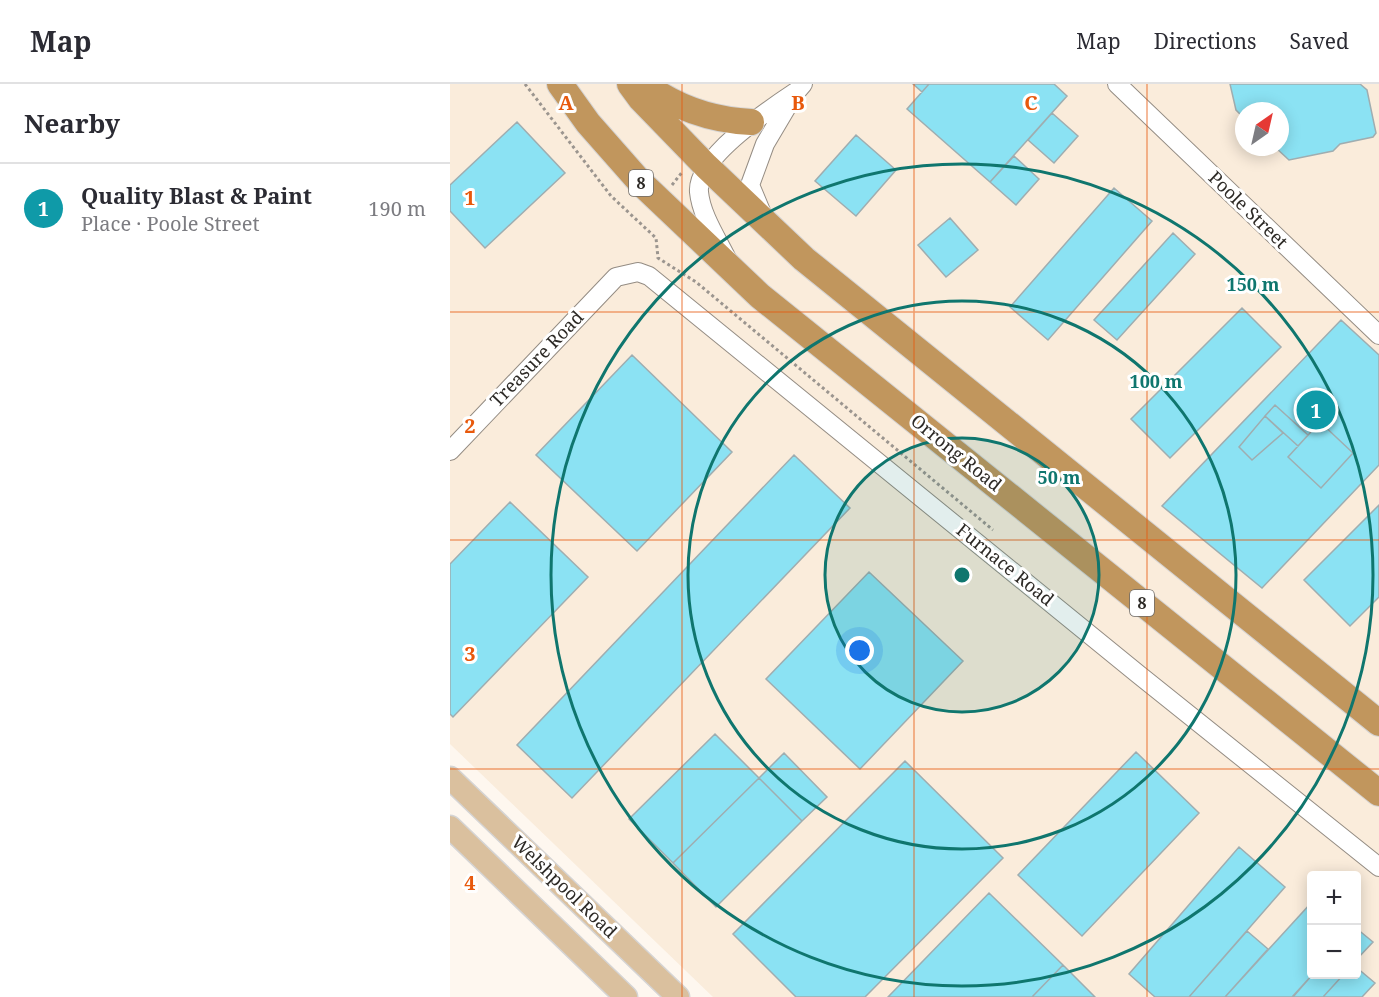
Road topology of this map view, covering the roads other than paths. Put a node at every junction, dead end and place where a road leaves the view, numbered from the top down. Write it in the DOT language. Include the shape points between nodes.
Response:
graph roads {
  1 [pos="560,84"];
  2 [pos="630,84"];
  3 [pos="644,84"];
  4 [pos="1116,84"];
  5 [pos="800,87"];
  6 [pos="751,122"];
  7 [pos="706,166"];
  8 [pos="767,224"];
  9 [pos="734,271"];
  10 [pos="627,273"];
  11 [pos="1379,335"];
  12 [pos="450,451"];
  13 [pos="1379,723"];
  14 [pos="450,778"];
  15 [pos="1379,793"];
  16 [pos="450,827"];
  17 [pos="1379,867"];
  18 [pos="626,997"];
  19 [pos="678,997"];
  1 -- 9 [label="highway, Orrong Road / 8" via="640,182"];
  2 -- 7 [label="highway"];
  3 -- 6 [label="highway" via="692,111"];
  4 -- 11 [label="street, Poole Street"];
  5 -- 6 [label="street"];
  5 -- 8 [label="street" via="765,144 750,185"];
  6 -- 7 [label="street"];
  7 -- 8 [label="highway"];
  7 -- 9 [label="street" via="699,190 701,201"];
  8 -- 13 [label="highway" via="804,259"];
  9 -- 15 [label="highway, Orrong Road / 8" via="760,296"];
  10 -- 12 [label="street, Treasure Road" via="607,286"];
  10 -- 17 [label="street, Furnace Road" via="638,272 661,284"];
  14 -- 19 [label="main road, Welshpool Road"];
  16 -- 18 [label="main road, Welshpool Road"];
}
